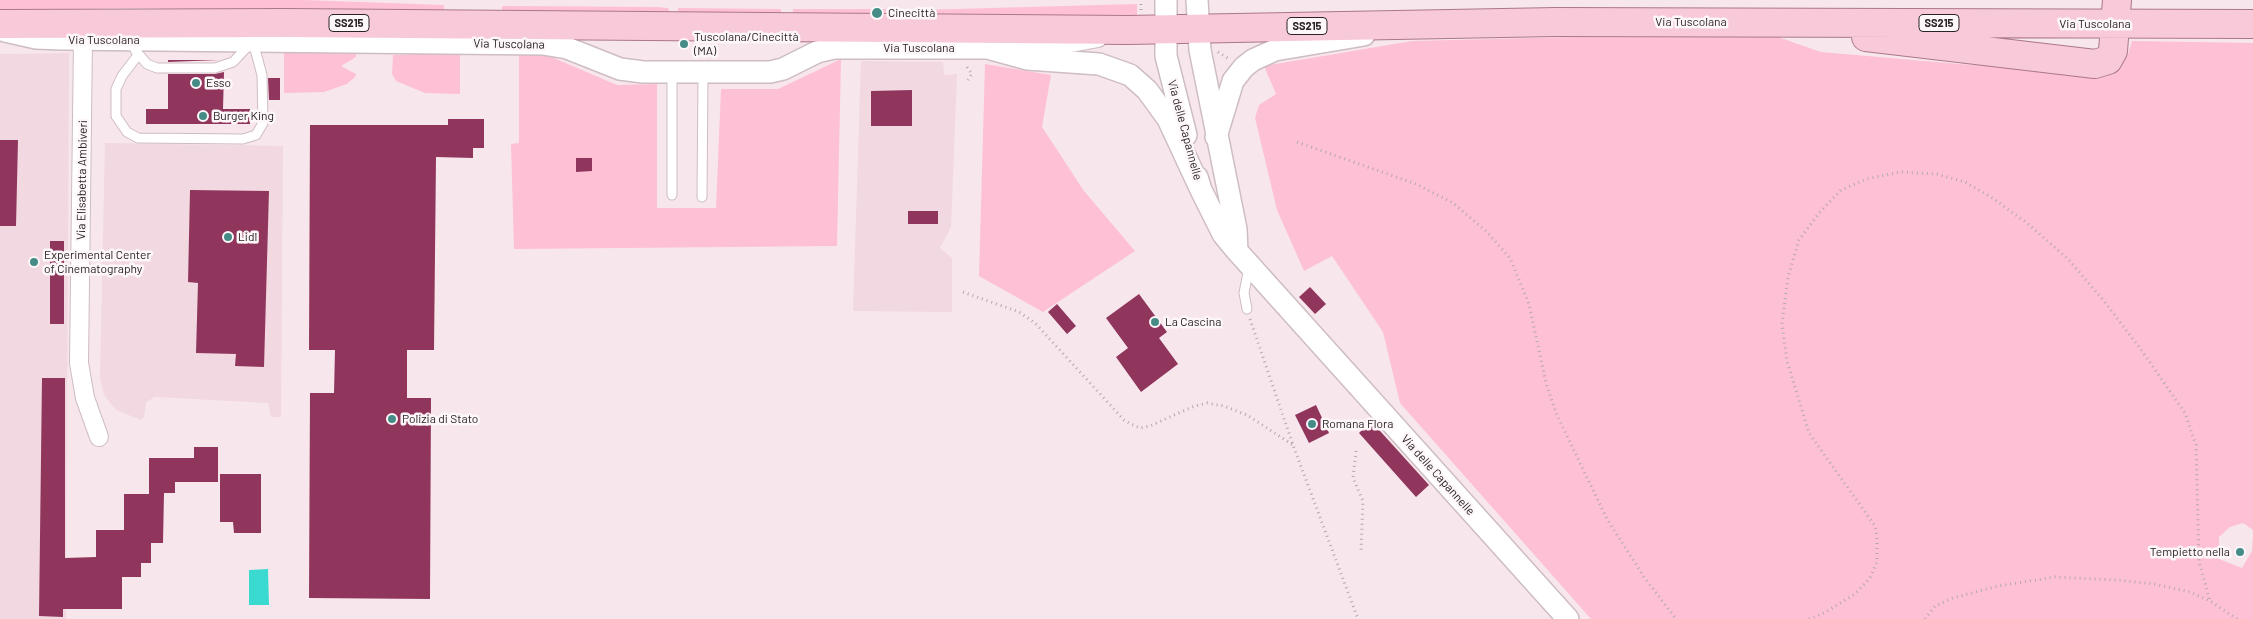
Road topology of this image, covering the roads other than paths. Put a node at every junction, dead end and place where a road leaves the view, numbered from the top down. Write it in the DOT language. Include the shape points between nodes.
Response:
graph roads {
  1 [pos="1166,0"];
  2 [pos="1197,0"];
  3 [pos="2117,12"];
  4 [pos="1761,22"];
  5 [pos="0,24"];
  6 [pos="2253,24"];
  7 [pos="1416,25"];
  8 [pos="1165,28"];
  9 [pos="0,29"];
  10 [pos="1128,30"];
  11 [pos="1206,38"];
  12 [pos="83,39"];
  13 [pos="253,41"];
  14 [pos="133,47"];
  15 [pos="987,48"];
  16 [pos="672,72"];
  17 [pos="703,73"];
  18 [pos="1216,137"];
  19 [pos="1201,190"];
  20 [pos="672,195"];
  21 [pos="702,197"];
  22 [pos="1243,258"];
  23 [pos="1247,309"];
  24 [pos="100,437"];
  25 [pos="1568,619"];
  1 -- 8 [label="street, Via delle Capannelle"];
  2 -- 11 [label="street"];
  3 -- 4 [label="main road, Via Tuscolana / SS215"];
  3 -- 4 [label="main road" via="2115,42 2110,58 2106,62 2092,64"];
  3 -- 6 [label="main road, Via Tuscolana / SS215"];
  4 -- 7 [label="main road, Via Tuscolana / SS215"];
  5 -- 10 [label="main road, Via Tuscolana / SS215" via="286,23"];
  7 -- 11 [label="main road, Via Tuscolana / SS215"];
  7 -- 18 [label="street" via="1275,50 1260,56 1244,67 1228,90"];
  8 -- 10 [label="main road, Via Tuscolana / SS215"];
  8 -- 11 [label="main road, Via Tuscolana / SS215"];
  8 -- 19 [label="street, Via delle Capannelle" via="1168,69"];
  9 -- 12 [label="street, Via Tuscolana" via="36,38"];
  10 -- 15 [label="street, Via Tuscolana" via="1074,44"];
  11 -- 18 [label="street" via="1200,50"];
  12 -- 14 [label="street, Via Tuscolana"];
  12 -- 24 [label="street, Via Elisabetta Ambiveri" via="79,363 85,398"];
  13 -- 14 [label="street, Via Tuscolana"];
  13 -- 14 [label="lane" via="240,57 215,68 158,68 151,66"];
  13 -- 14 [label="lane" via="262,75 263,123 256,135 244,139 138,138 127,132 116,116 116,89"];
  13 -- 16 [label="street, Via Tuscolana" via="543,44 567,48 620,69"];
  15 -- 17 [label="street, Via Tuscolana" via="834,48 817,52 783,70"];
  15 -- 19 [label="street" via="1027,59 1105,65 1136,79 1171,124"];
  16 -- 17 [label="street, Via Tuscolana"];
  16 -- 20 [label="lane"];
  17 -- 21 [label="lane"];
  18 -- 22 [label="street"];
  19 -- 22 [label="street, Via delle Capannelle" via="1223,234"];
  22 -- 23 [label="lane"];
  22 -- 25 [label="street, Via delle Capannelle"];
}
